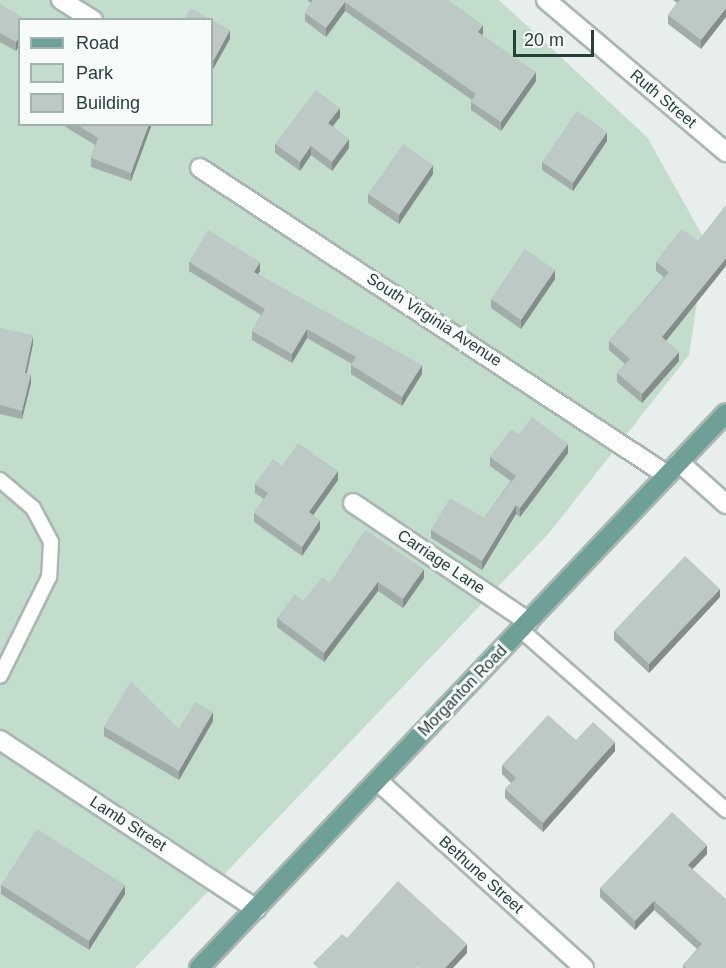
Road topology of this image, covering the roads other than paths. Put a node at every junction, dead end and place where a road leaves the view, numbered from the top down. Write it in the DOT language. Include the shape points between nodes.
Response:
graph roads {
  1 [pos="60,0"];
  2 [pos="546,0"];
  3 [pos="90,18"];
  4 [pos="726,152"];
  5 [pos="200,168"];
  6 [pos="726,413"];
  7 [pos="673,468"];
  8 [pos="0,480"];
  9 [pos="353,503"];
  10 [pos="726,504"];
  11 [pos="525,626"];
  12 [pos="0,676"];
  13 [pos="0,740"];
  14 [pos="378,781"];
  15 [pos="726,810"];
  16 [pos="256,909"];
  17 [pos="199,968"];
  18 [pos="584,968"];
  1 -- 3 [label="street"];
  2 -- 4 [label="street, Ruth Street"];
  5 -- 7 [label="street, South Virginia Avenue"];
  6 -- 7 [label="main road, Morganton Road"];
  7 -- 10 [label="street, South Virginia Avenue"];
  7 -- 11 [label="main road, Morganton Road"];
  8 -- 12 [label="lane" via="33,508 51,542 50,577"];
  9 -- 11 [label="street, Carriage Lane"];
  11 -- 14 [label="main road, Morganton Road"];
  11 -- 15 [label="lane"];
  13 -- 16 [label="street, Lamb Street"];
  14 -- 16 [label="main road, Morganton Road"];
  14 -- 18 [label="street, Bethune Street"];
  16 -- 17 [label="main road, Morganton Road"];
}
